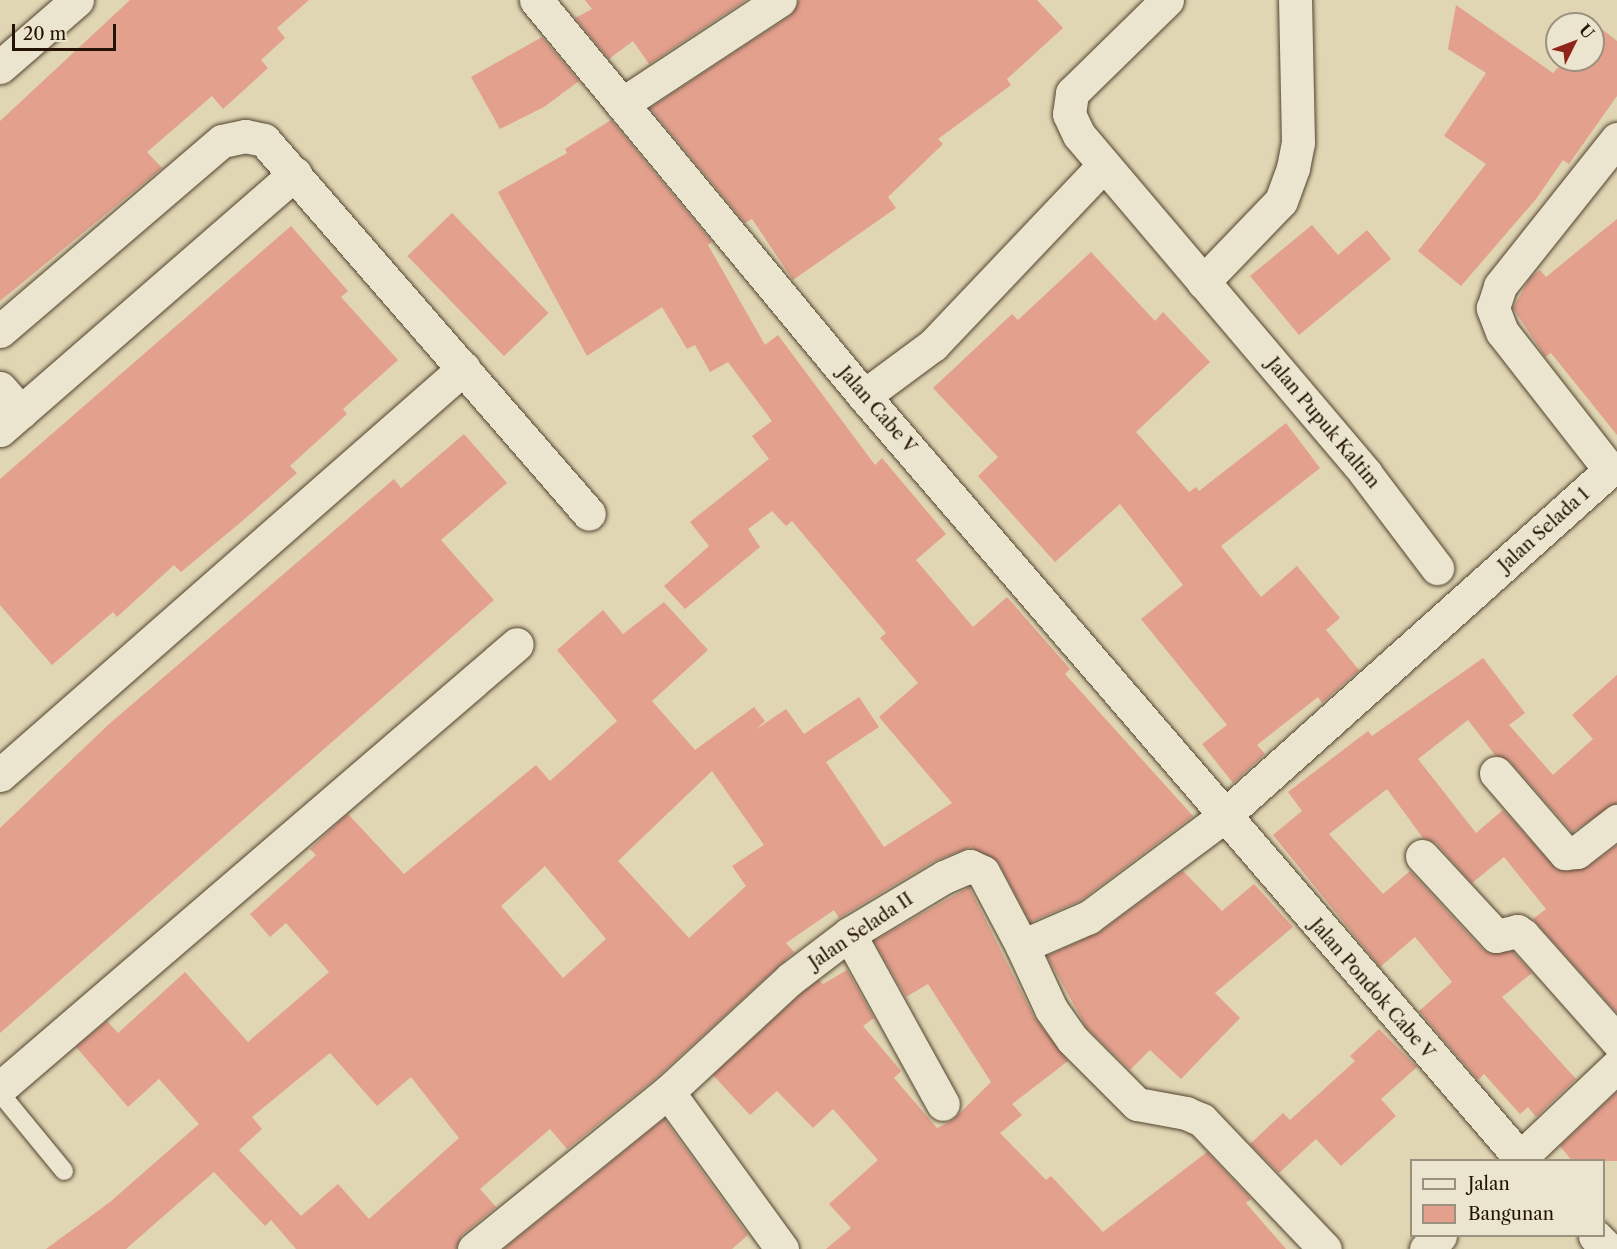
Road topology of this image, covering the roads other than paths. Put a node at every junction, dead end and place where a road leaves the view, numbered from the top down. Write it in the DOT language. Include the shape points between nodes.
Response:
graph roads {
  1 [pos="77,0"];
  2 [pos="536,0"];
  3 [pos="780,0"];
  4 [pos="1167,0"];
  5 [pos="1295,0"];
  6 [pos="0,67"];
  7 [pos="622,104"];
  8 [pos="1617,139"];
  9 [pos="1102,167"];
  10 [pos="295,174"];
  11 [pos="1203,282"];
  12 [pos="0,331"];
  13 [pos="464,368"];
  14 [pos="864,396"];
  15 [pos="7,410"];
  16 [pos="589,514"];
  17 [pos="1437,568"];
  18 [pos="517,644"];
  19 [pos="1496,773"];
  20 [pos="0,775"];
  21 [pos="1223,817"];
  22 [pos="1617,821"];
  23 [pos="1422,856"];
  24 [pos="849,934"];
  25 [pos="1022,946"];
  26 [pos="1617,1041"];
  27 [pos="1617,1066"];
  28 [pos="3,1080"];
  29 [pos="668,1092"];
  30 [pos="943,1104"];
  31 [pos="1519,1159"];
  32 [pos="1521,1159"];
  33 [pos="64,1171"];
  34 [pos="1439,1237"];
  35 [pos="1596,1237"];
  36 [pos="474,1249"];
  37 [pos="782,1249"];
  38 [pos="1325,1249"];
  39 [pos="1426,1249"];
  40 [pos="1608,1249"];
  1 -- 6 [label="street"];
  2 -- 7 [label="street, Jalan Cabe V"];
  3 -- 7 [label="street"];
  4 -- 9 [label="street, Jalan Pupuk Kaltim" via="1072,93 1069,114"];
  5 -- 11 [label="street" via="1298,142 1293,168 1281,201"];
  7 -- 14 [label="street, Jalan Cabe V"];
  8 -- 21 [label="street, Jalan Selada 1" via="1500,286 1493,308 1502,332 1610,470"];
  9 -- 11 [label="street, Jalan Pupuk Kaltim"];
  9 -- 14 [label="street" via="933,345"];
  10 -- 12 [label="street" via="264,140 245,136 222,141"];
  10 -- 13 [label="street"];
  10 -- 15 [label="street"];
  11 -- 17 [label="street, Jalan Pupuk Kaltim" via="1366,474"];
  13 -- 16 [label="street"];
  13 -- 20 [label="street"];
  14 -- 21 [label="street, Jalan Cabe V"];
  18 -- 28 [label="street"];
  19 -- 22 [label="street" via="1565,853 1577,852"];
  21 -- 25 [label="street" via="1089,917"];
  21 -- 31 [label="street, Jalan Pondok Cabe V"];
  23 -- 26 [label="street" via="1496,936 1506,937 1513,931 1523,935"];
  24 -- 25 [label="street, Jalan Selada II" via="970,866 988,878"];
  24 -- 29 [label="street, Jalan Selada II" via="790,979"];
  24 -- 30 [label="street"];
  25 -- 38 [label="street" via="1051,1010 1072,1039 1137,1104 1202,1120"];
  27 -- 32 [label="street"];
  28 -- 33 [label="lane"];
  29 -- 36 [label="street, Jalan Selada II"];
  29 -- 37 [label="street"];
  34 -- 39 [label="street"];
  35 -- 40 [label="street"];
}
